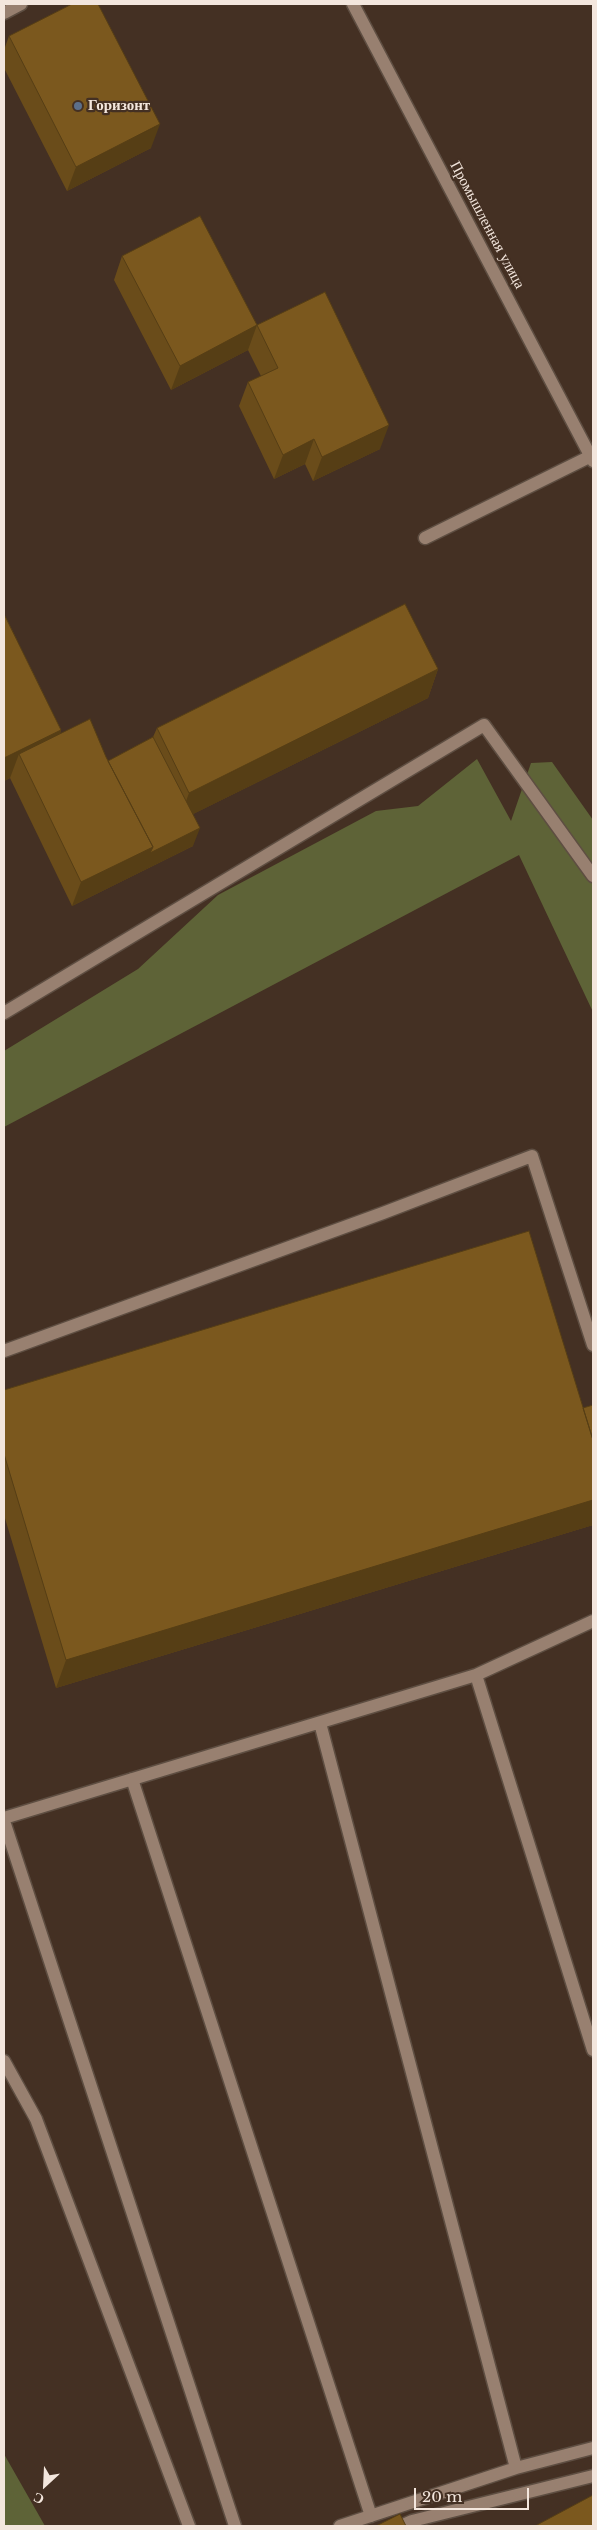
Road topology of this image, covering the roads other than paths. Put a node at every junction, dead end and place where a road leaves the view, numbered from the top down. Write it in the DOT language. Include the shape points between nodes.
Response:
graph roads {
  1 [pos="21,4"];
  2 [pos="353,4"];
  3 [pos="4,13"];
  4 [pos="592,458"];
  5 [pos="425,538"];
  6 [pos="593,876"];
  7 [pos="4,1013"];
  8 [pos="593,1345"];
  9 [pos="4,1351"];
  10 [pos="593,1621"];
  11 [pos="476,1676"];
  12 [pos="320,1723"];
  13 [pos="132,1779"];
  14 [pos="4,1819"];
  15 [pos="593,2050"];
  16 [pos="4,2061"];
  17 [pos="593,2448"];
  18 [pos="516,2468"];
  19 [pos="593,2476"];
  20 [pos="371,2516"];
  21 [pos="189,2526"];
  22 [pos="236,2526"];
  23 [pos="340,2526"];
  24 [pos="401,2526"];
  1 -- 3 [label="street"];
  2 -- 4 [label="street, Промышленная улица"];
  4 -- 5 [label="street"];
  6 -- 7 [label="street" via="484,725"];
  8 -- 9 [label="street" via="532,1156 383,1214"];
  10 -- 11 [label="street"];
  11 -- 12 [label="street"];
  11 -- 15 [label="street"];
  12 -- 13 [label="street"];
  12 -- 18 [label="street"];
  13 -- 14 [label="street"];
  13 -- 20 [label="street"];
  14 -- 22 [label="street"];
  16 -- 21 [label="street" via="36,2119"];
  17 -- 18 [label="street"];
  18 -- 20 [label="street"];
  19 -- 24 [label="street"];
  20 -- 23 [label="street"];
}
